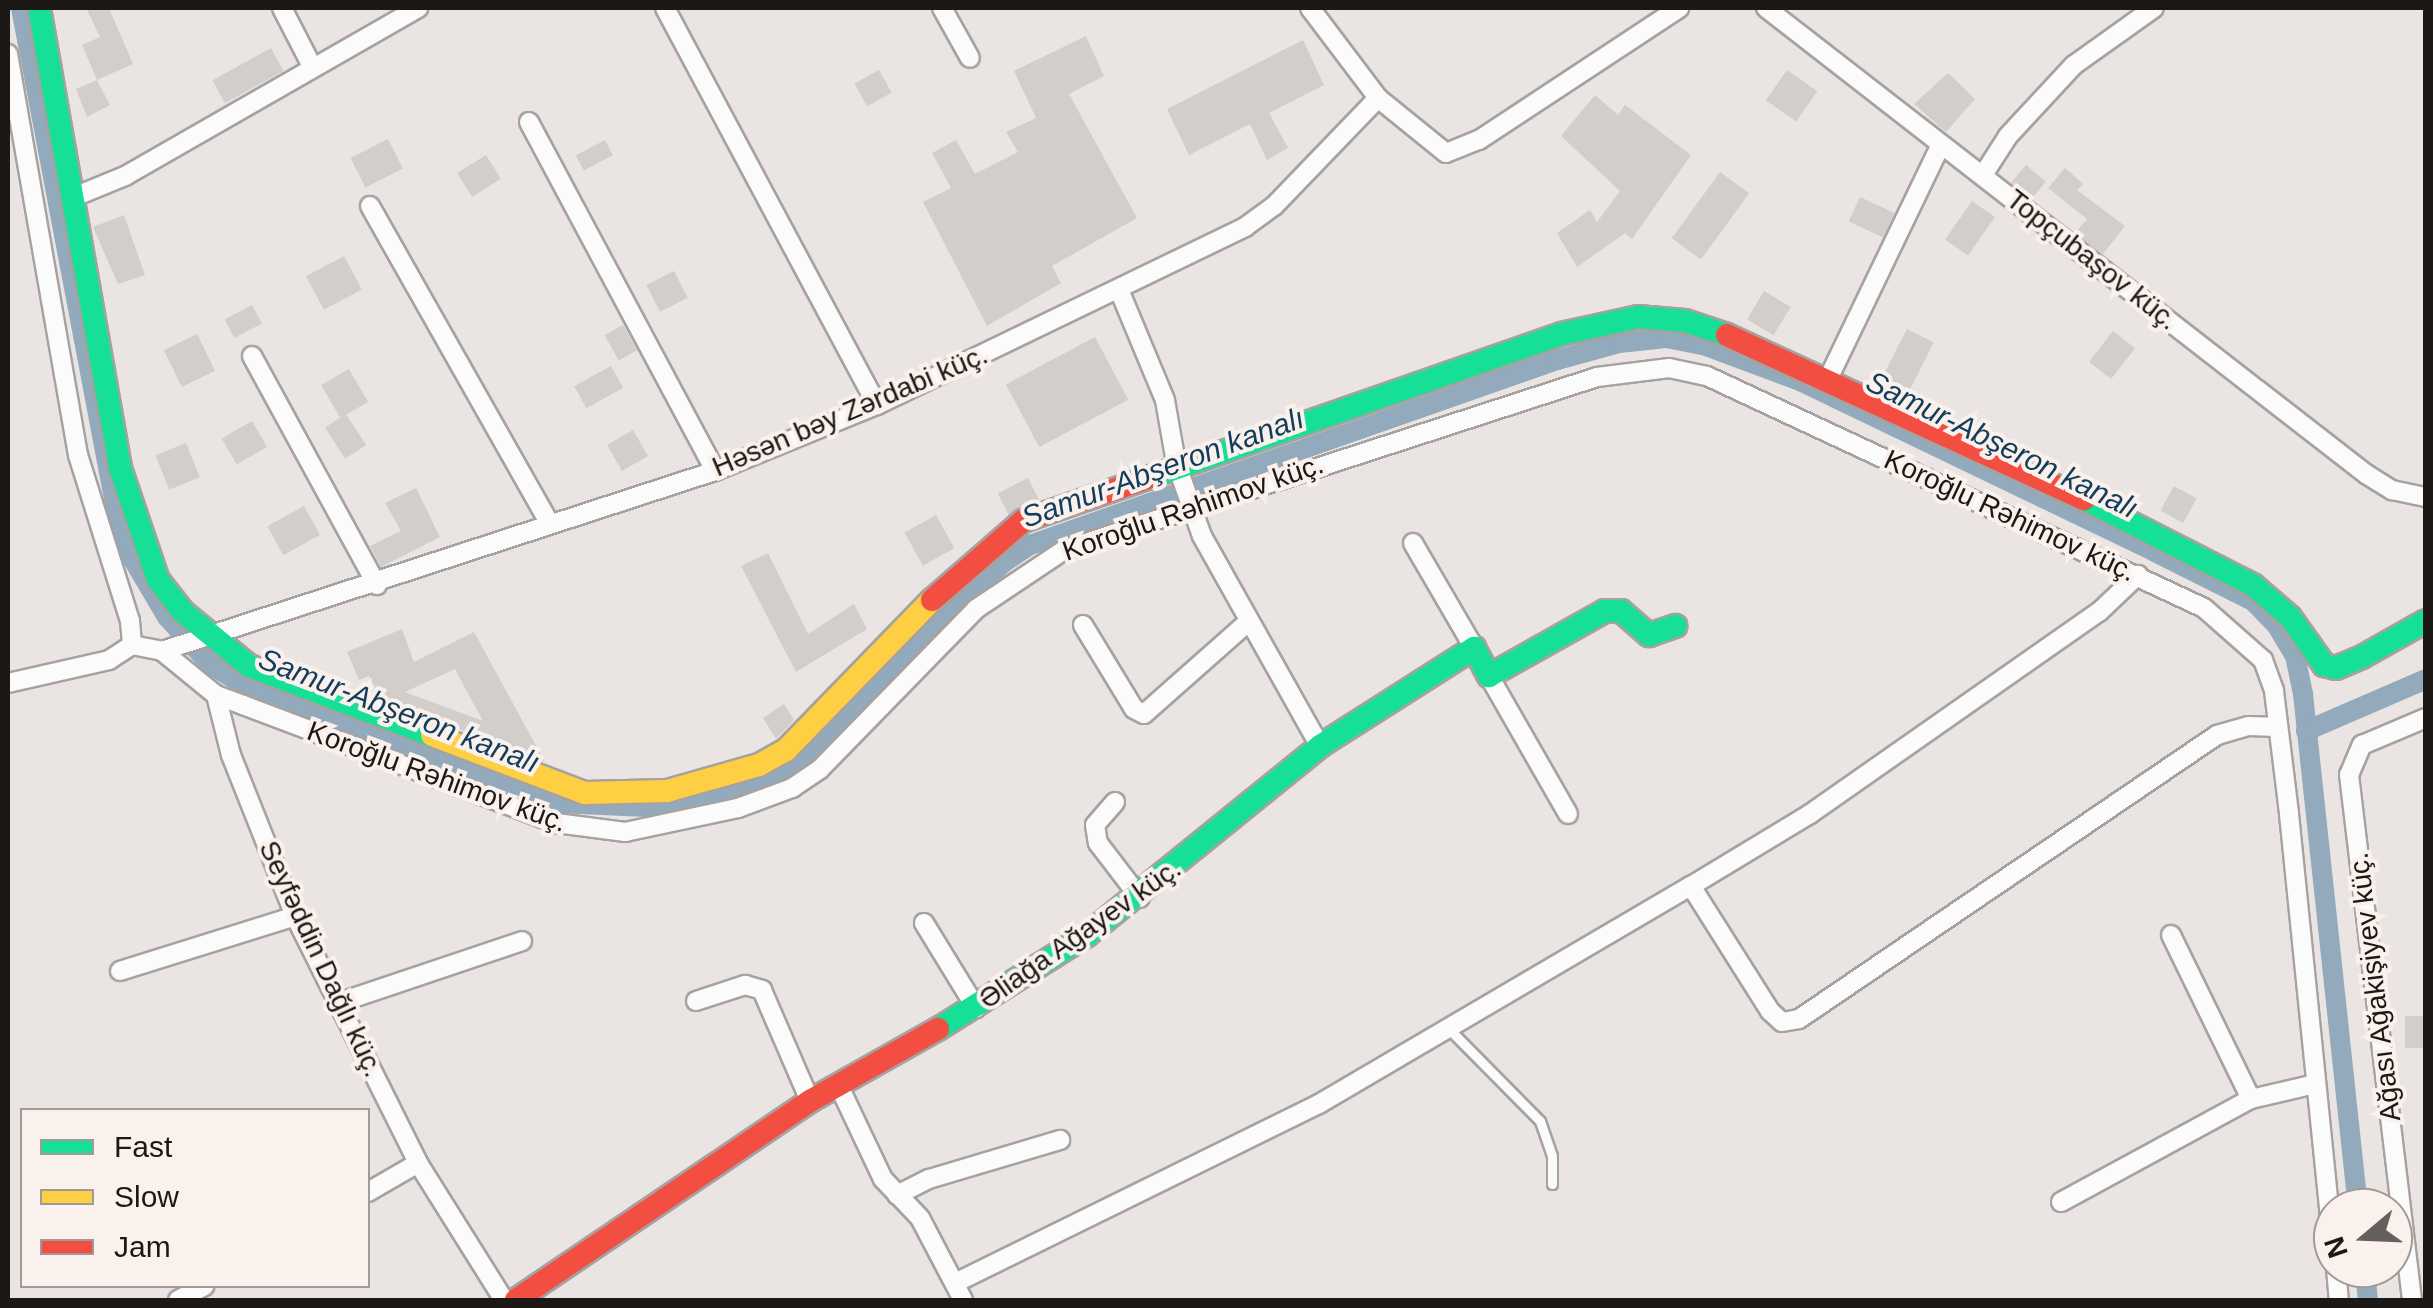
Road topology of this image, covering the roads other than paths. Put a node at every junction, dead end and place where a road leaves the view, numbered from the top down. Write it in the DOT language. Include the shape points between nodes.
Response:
graph roads {
  1 [pos="40,8"];
  2 [pos="282,8"];
  3 [pos="418,8"];
  4 [pos="666,8"];
  5 [pos="942,8"];
  6 [pos="1310,8"];
  7 [pos="1679,8"];
  8 [pos="1766,8"];
  9 [pos="2154,8"];
  10 [pos="8,54"];
  11 [pos="970,58"];
  12 [pos="312,66"];
  13 [pos="1378,98"];
  14 [pos="528,122"];
  15 [pos="1940,146"];
  16 [pos="1983,175"];
  17 [pos="74,197"];
  18 [pos="370,206"];
  19 [pos="1120,292"];
  20 [pos="252,356"];
  21 [pos="1829,377"];
  22 [pos="878,406"];
  23 [pos="1176,463"];
  24 [pos="714,471"];
  25 [pos="2426,497"];
  26 [pos="1190,506"];
  27 [pos="550,524"];
  28 [pos="1413,543"];
  29 [pos="2138,575"];
  30 [pos="377,585"];
  31 [pos="1249,621"];
  32 [pos="2426,621"];
  33 [pos="1084,625"];
  34 [pos="1675,626"];
  35 [pos="208,636"];
  36 [pos="132,646"];
  37 [pos="1474,648"];
  38 [pos="162,651"];
  39 [pos="1489,676"];
  40 [pos="8,683"];
  41 [pos="216,695"];
  42 [pos="2426,718"];
  43 [pos="2278,728"];
  44 [pos="1320,746"];
  45 [pos="1115,802"];
  46 [pos="1568,814"];
  47 [pos="1692,886"];
  48 [pos="1140,898"];
  49 [pos="295,916"];
  50 [pos="924,922"];
  51 [pos="2171,935"];
  52 [pos="522,941"];
  53 [pos="120,971"];
  54 [pos="696,1001"];
  55 [pos="342,1002"];
  56 [pos="976,1008"];
  57 [pos="1448,1028"];
  58 [pos="838,1084"];
  59 [pos="2315,1084"];
  60 [pos="2250,1099"];
  61 [pos="810,1100"];
  62 [pos="1060,1140"];
  63 [pos="418,1164"];
  64 [pos="1552,1184"];
  65 [pos="2327,1188"];
  66 [pos="370,1191"];
  67 [pos="897,1195"];
  68 [pos="2061,1202"];
  69 [pos="955,1283"];
  70 [pos="200,1288"];
  71 [pos="178,1300"];
  72 [pos="504,1300"];
  73 [pos="516,1300"];
  74 [pos="963,1300"];
  75 [pos="2412,1300"];
  1 -- 17 [label="street, Koroğlu Rəhimov küç."];
  2 -- 12 [label="street"];
  3 -- 12 [label="street"];
  4 -- 22 [label="street"];
  5 -- 11 [label="street"];
  6 -- 13 [label="street"];
  7 -- 13 [label="street" via="1460,150 1431,148"];
  8 -- 15 [label="street, Topçubaşov küç."];
  9 -- 16 [label="street" via="2074,65 2008,136"];
  10 -- 36 [label="street" via="78,455"];
  12 -- 17 [label="street" via="125,176"];
  13 -- 19 [label="street, Həsən bəy Zərdabi küç." via="1274,206"];
  14 -- 24 [label="street"];
  15 -- 16 [label="street, Topçubaşov küç."];
  15 -- 21 [label="street"];
  16 -- 25 [label="street, Topçubaşov küç." via="2366,474 2392,490"];
  17 -- 35 [label="street, Koroğlu Rəhimov küç." via="128,499 158,580"];
  18 -- 27 [label="street"];
  19 -- 22 [label="street, Həsən bəy Zərdabi küç."];
  19 -- 23 [label="street" via="1165,400"];
  20 -- 30 [label="street"];
  21 -- 23 [label="street, Koroğlu Rəhimov küç." via="1728,332 1638,317 1560,334"];
  21 -- 32 [label="street, Koroğlu Rəhimov küç." via="2253,585 2290,617 2324,666 2362,657"];
  22 -- 24 [label="street, Həsən bəy Zərdabi küç."];
  23 -- 26 [label="street"];
  23 -- 35 [label="street, Koroğlu Rəhimov küç." via="1000,535 786,750 758,765 667,790 585,793 282,681"];
  24 -- 27 [label="street, Həsən bəy Zərdabi küç."];
  26 -- 29 [label="street, Koroğlu Rəhimov küç." via="1552,390 1627,370 1669,368 1707,376"];
  26 -- 31 [label="street"];
  26 -- 41 [label="street, Koroğlu Rəhimov küç." via="1064,550 1009,582 820,769 792,788 664,825 625,832 556,823"];
  27 -- 30 [label="street, Həsən bəy Zərdabi küç."];
  28 -- 37 [label="street"];
  29 -- 43 [label="street, Koroğlu Rəhimov küç." via="2204,608 2252,646 2269,672"];
  29 -- 47 [label="street" via="2099,612 1826,803"];
  30 -- 35 [label="street, Həsən bəy Zərdabi küç."];
  31 -- 33 [label="street" via="1144,714"];
  31 -- 44 [label="street"];
  34 -- 39 [label="street" via="1649,636 1621,612 1605,612"];
  35 -- 38 [label="street, Həsən bəy Zərdabi küç."];
  36 -- 38 [label="street, Koroğlu Rəhimov küç."];
  36 -- 40 [label="street" via="109,660"];
  37 -- 39 [label="street"];
  37 -- 44 [label="street, Əliağa Ağayev küç."];
  38 -- 41 [label="street, Koroğlu Rəhimov küç."];
  39 -- 46 [label="street"];
  41 -- 49 [label="street, Seyfəddin Dağlı küç." via="231,755"];
  42 -- 75 [label="street, Ağası Ağakişiyev küç." via="2362,745 2350,775"];
  43 -- 47 [label="street" via="2218,734 1799,1019 1782,1022 1770,1011"];
  43 -- 59 [label="street, Koroğlu Rəhimov küç."];
  44 -- 48 [label="street, Əliağa Ağayev küç."];
  45 -- 48 [label="street" via="1095,825 1098,843"];
  47 -- 57 [label="street"];
  48 -- 56 [label="street, Əliağa Ağayev küç."];
  49 -- 53 [label="street"];
  49 -- 55 [label="street, Seyfəddin Dağlı küç."];
  50 -- 56 [label="street"];
  51 -- 60 [label="street"];
  52 -- 55 [label="street"];
  54 -- 61 [label="street" via="746,985 762,990"];
  55 -- 63 [label="street, Seyfəddin Dağlı küç."];
  56 -- 58 [label="street, Əliağa Ağayev küç."];
  57 -- 64 [label="lane" via="1540,1120 1552,1156"];
  57 -- 69 [label="street" via="1318,1104"];
  58 -- 61 [label="street, Əliağa Ağayev küç."];
  58 -- 67 [label="street" via="868,1153"];
  59 -- 60 [label="street"];
  59 -- 65 [label="street, Koroğlu Rəhimov küç."];
  60 -- 68 [label="street"];
  61 -- 73 [label="street, Əliağa Ağayev küç."];
  62 -- 67 [label="street" via="928,1179"];
  63 -- 66 [label="street"];
  63 -- 72 [label="street, Seyfəddin Dağlı küç."];
  67 -- 69 [label="street" via="937,1244"];
  69 -- 74 [label="street"];
  70 -- 71 [label="street"];
}
